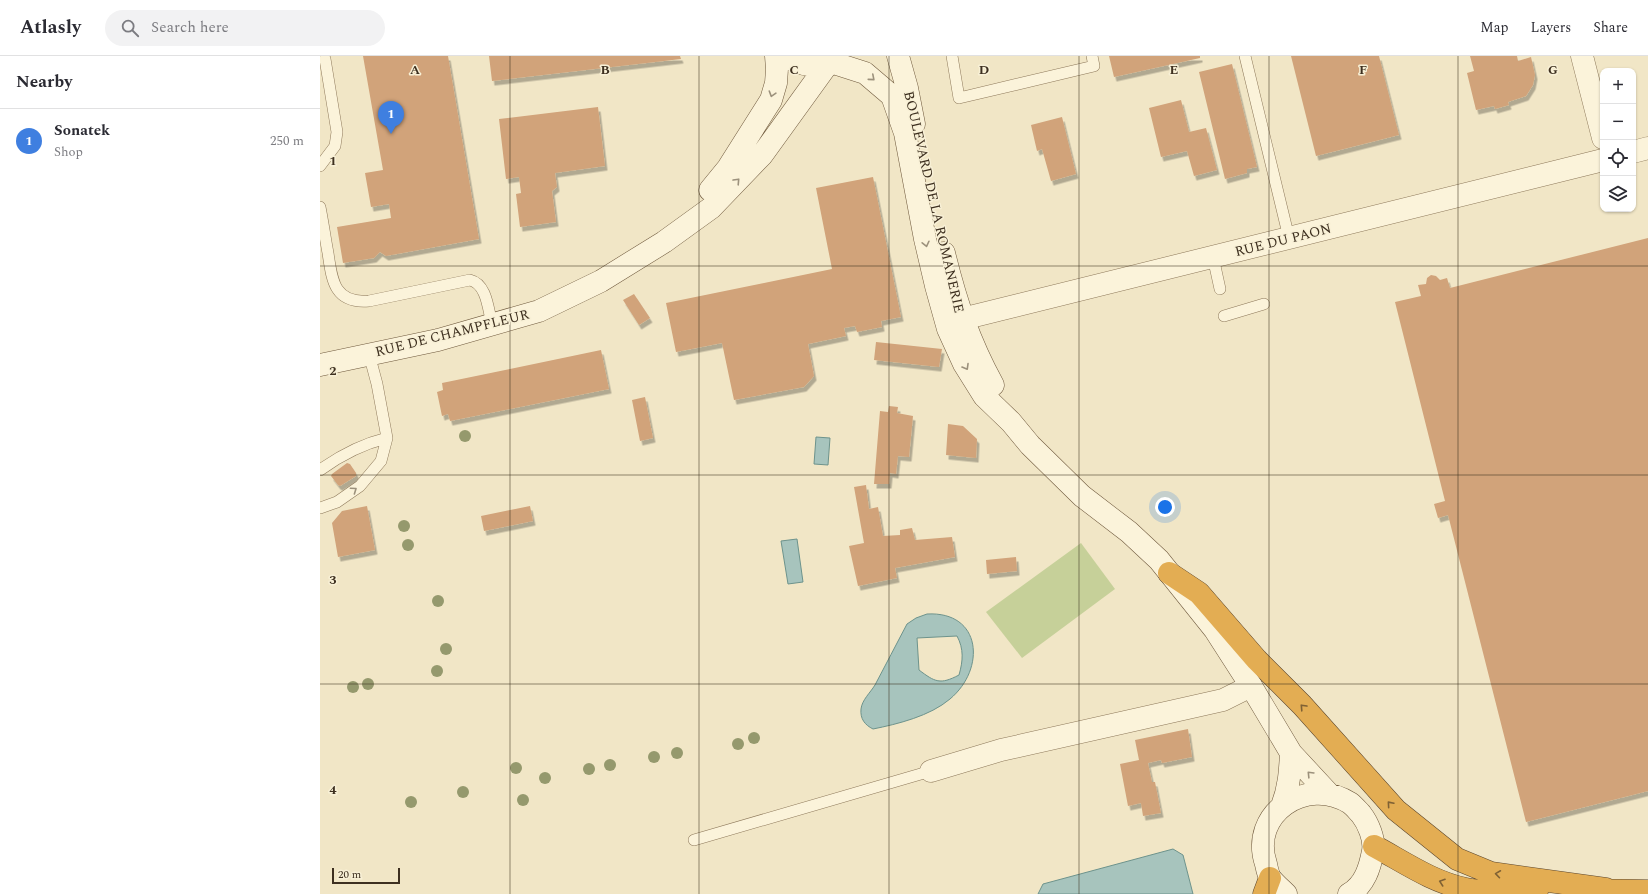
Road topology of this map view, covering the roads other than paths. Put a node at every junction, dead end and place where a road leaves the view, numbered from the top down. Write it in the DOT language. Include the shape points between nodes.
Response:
graph roads {
  1 [pos="776,56"];
  2 [pos="785,56"];
  3 [pos="898,56"];
  4 [pos="952,56"];
  5 [pos="1092,56"];
  6 [pos="1245,56"];
  7 [pos="1582,56"];
  8 [pos="325,59"];
  9 [pos="839,62"];
  10 [pos="1600,126"];
  11 [pos="1648,148"];
  12 [pos="1636,151"];
  13 [pos="1600,161"];
  14 [pos="320,166"];
  15 [pos="320,207"];
  16 [pos="1289,238"];
  17 [pos="664,242"];
  18 [pos="1213,257"];
  19 [pos="1220,289"];
  20 [pos="1264,304"];
  21 [pos="1224,316"];
  22 [pos="962,319"];
  23 [pos="492,324"];
  24 [pos="369,354"];
  25 [pos="320,365"];
  26 [pos="1011,422"];
  27 [pos="387,438"];
  28 [pos="320,470"];
  29 [pos="320,508"];
  30 [pos="1170,573"];
  31 [pos="1251,686"];
  32 [pos="1291,753"];
  33 [pos="930,771"];
  34 [pos="1329,794"];
  35 [pos="1282,806"];
  36 [pos="694,840"];
  37 [pos="1374,846"];
  38 [pos="1267,886"];
  39 [pos="1606,889"];
  40 [pos="1648,890"];
  41 [pos="1353,893"];
  42 [pos="1286,894"];
  1 -- 17 [label="street, RUE DE CHAMPFLEUR, one-way" via="776,83 771,100 728,168"];
  2 -- 9 [label="street, BOULEVARD DE LA ROMANERIE" via="809,65"];
  3 -- 22 [label="street, BOULEVARD DE LA ROMANERIE" via="950,282"];
  4 -- 5 [label="lane" via="959,98 1094,66"];
  6 -- 16 [label="lane"];
  7 -- 10 [label="street"];
  8 -- 14 [label="lane" via="337,132 335,146"];
  17 -- 9 [label="street, RUE DE CHAMPFLEUR, one-way" via="711,208 762,155"];
  9 -- 26 [label="street, BOULEVARD DE LA ROMANERIE, one-way" via="866,73 892,96 905,133 925,240 948,329 964,364 984,396"];
  11 -- 12 [label="street"];
  13 -- 16 [label="street, RUE DU PAON"];
  15 -- 23 [label="lane" via="332,279 346,298 353,301 369,301 470,280 482,288"];
  16 -- 18 [label="street, RUE DU PAON"];
  17 -- 23 [label="street, RUE DE CHAMPFLEUR" via="601,281 539,311"];
  18 -- 19 [label="lane"];
  18 -- 22 [label="street, RUE DU PAON"];
  20 -- 21 [label="lane"];
  22 -- 26 [label="street, BOULEVARD DE LA ROMANERIE" via="977,356"];
  23 -- 24 [label="street, RUE DE CHAMPFLEUR" via="438,340"];
  24 -- 25 [label="street, RUE DE CHAMPFLEUR"];
  24 -- 27 [label="lane"];
  26 -- 30 [label="street" via="1030,445 1082,496 1129,532"];
  27 -- 28 [label="lane" via="369,442 339,456"];
  29 -- 27 [label="lane, one-way" via="337,502 362,484 381,460"];
  30 -- 31 [label="street" via="1215,630"];
  39 -- 30 [label="highway, one-way" via="1491,873 1457,859 1396,810 1257,660 1199,593"];
  31 -- 32 [label="street"];
  31 -- 33 [label="street" via="1223,700 1001,750"];
  34 -- 32 [label="street, one-way"];
  32 -- 35 [label="street" via="1290,774"];
  33 -- 36 [label="lane"];
  34 -- 35 [label="street" via="1305,794"];
  34 -- 37 [label="street" via="1351,804 1367,822"];
  35 -- 38 [label="street" via="1266,827 1262,853"];
  39 -- 37 [label="highway, one-way" via="1467,890 1431,878"];
  37 -- 41 [label="street" via="1370,870"];
  38 -- 42 [label="street"];
  39 -- 40 [label="highway"];
}
